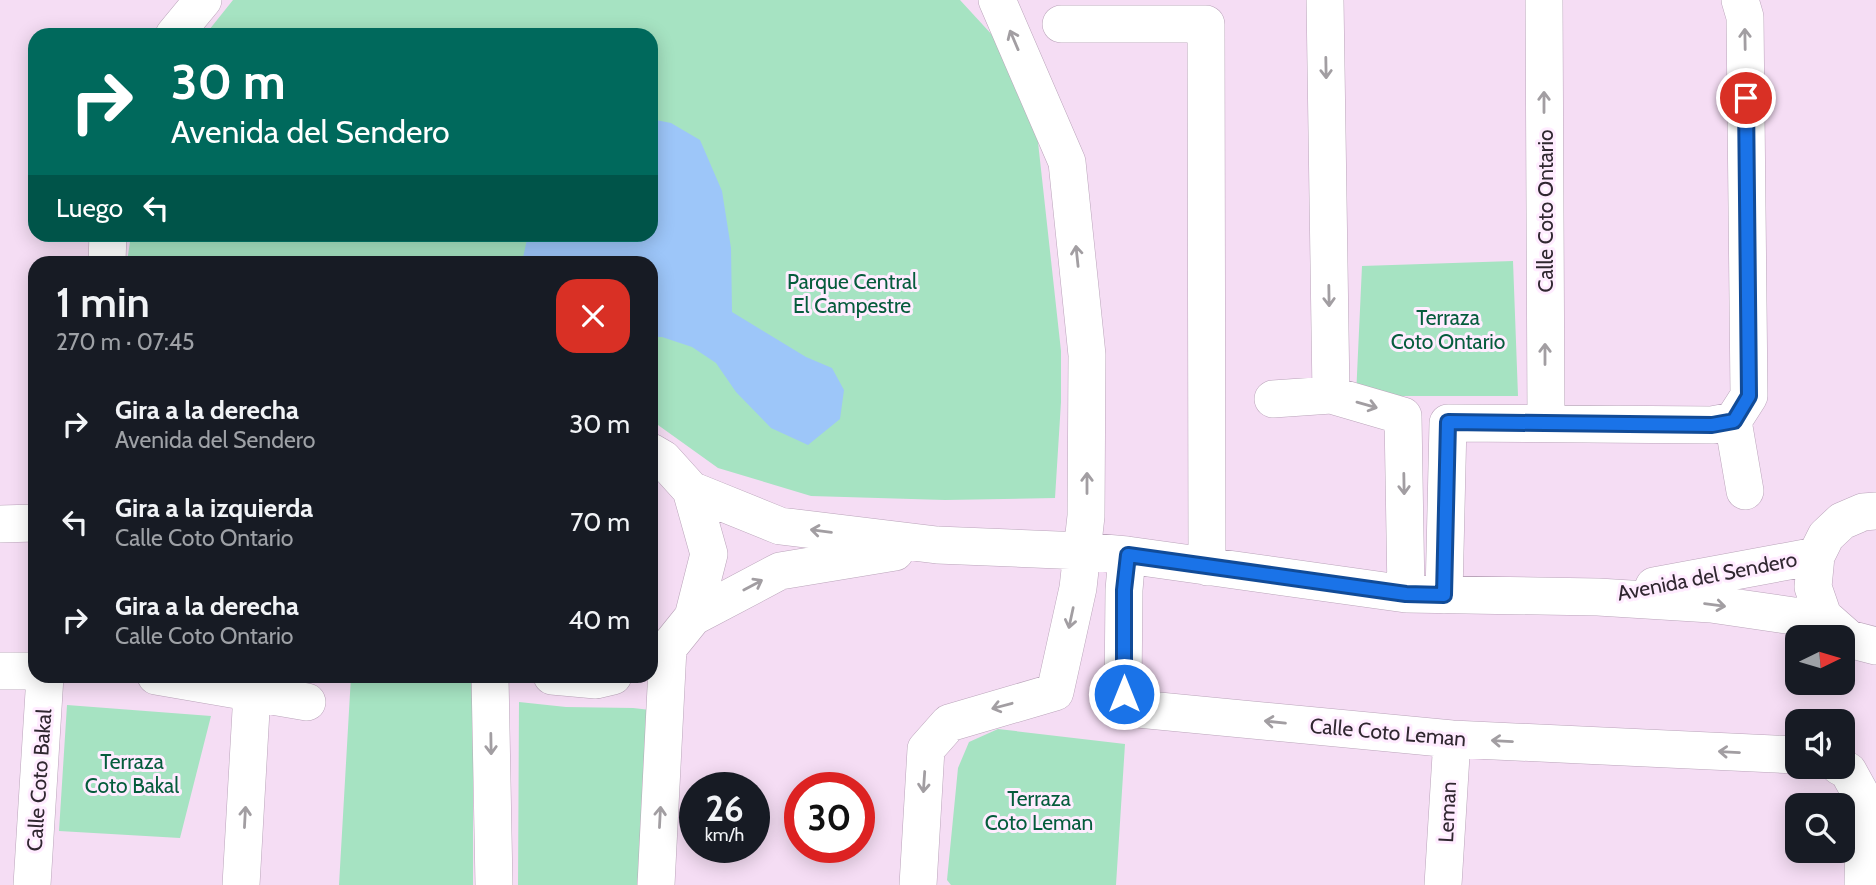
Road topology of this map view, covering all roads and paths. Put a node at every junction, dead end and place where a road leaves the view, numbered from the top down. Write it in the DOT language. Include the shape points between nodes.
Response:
graph roads {
  1 [pos="202,0"];
  2 [pos="997,0"];
  3 [pos="1325,0"];
  4 [pos="1544,0"];
  5 [pos="1740,0"];
  6 [pos="1060,24"];
  7 [pos="180,28"];
  8 [pos="1331,395"];
  9 [pos="1273,399"];
  10 [pos="1734,421"];
  11 [pos="1546,422"];
  12 [pos="658,456"];
  13 [pos="691,490"];
  14 [pos="1745,491"];
  15 [pos="1872,506"];
  16 [pos="28,523"];
  17 [pos="0,524"];
  18 [pos="937,545"];
  19 [pos="1082,551"];
  20 [pos="1128,555"];
  21 [pos="1816,556"];
  22 [pos="1207,567"];
  23 [pos="1406,594"];
  24 [pos="1444,595"];
  25 [pos="1598,597"];
  26 [pos="1823,616"];
  27 [pos="693,617"];
  28 [pos="1876,646"];
  29 [pos="660,654"];
  30 [pos="0,671"];
  31 [pos="28,671"];
  32 [pos="45,683"];
  33 [pos="196,683"];
  34 [pos="489,683"];
  35 [pos="252,693"];
  36 [pos="307,702"];
  37 [pos="1452,739"];
  38 [pos="1785,754"];
  39 [pos="1852,779"];
  40 [pos="32,885"];
  41 [pos="241,885"];
  42 [pos="494,885"];
  43 [pos="656,885"];
  44 [pos="918,885"];
  45 [pos="1443,885"];
  46 [pos="1863,885"];
  1 -- 7 [label="street"];
  19 -- 2 [label="street, one-way" via="1087,355 1067,162"];
  3 -- 8 [label="street, one-way"];
  11 -- 4 [label="street, Calle Coto Ontario, one-way"];
  10 -- 5 [label="street, one-way" via="1749,396 1745,17"];
  6 -- 22 [label="street" via="1206,24"];
  8 -- 9 [label="street"];
  8 -- 23 [label="street, one-way" via="1403,416"];
  10 -- 11 [label="street" via="1712,425"];
  10 -- 14 [label="street"];
  11 -- 24 [label="street" via="1448,422"];
  12 -- 13 [label="street"];
  18 -- 13 [label="street, Avenida del Sendero, one-way" via="780,526"];
  13 -- 27 [label="street" via="709,554"];
  15 -- 21 [label="street" via="1842,521 1826,536"];
  16 -- 17 [label="street"];
  18 -- 19 [label="street, Avenida del Sendero"];
  27 -- 18 [label="street, Avenida del Sendero, one-way" via="780,571"];
  19 -- 20 [label="street, Avenida del Sendero"];
  19 -- 44 [label="street, one-way" via="1055,692 949,723 926,749"];
  20 -- 22 [label="street, Avenida del Sendero"];
  37 -- 20 [label="street, Calle Coto Leman, one-way" via="1138,709 1124,694"];
  21 -- 25 [label="street, Avenida del Sendero"];
  21 -- 26 [label="street" via="1813,587"];
  22 -- 23 [label="street, Avenida del Sendero"];
  23 -- 24 [label="street, Avenida del Sendero"];
  24 -- 25 [label="street, Avenida del Sendero"];
  25 -- 26 [label="street, Avenida del Sendero, one-way"];
  26 -- 28 [label="street" via="1849,639"];
  27 -- 29 [label="street"];
  43 -- 29 [label="street, one-way"];
  30 -- 31 [label="street"];
  32 -- 40 [label="street, Calle Coto Bakal"];
  33 -- 35 [label="street"];
  34 -- 42 [label="street, one-way"];
  35 -- 36 [label="street"];
  41 -- 35 [label="street, one-way"];
  38 -- 37 [label="street, Calle Coto Leman, one-way"];
  37 -- 45 [label="street, Leman"];
  39 -- 46 [label="street" via="1864,800"];
}
